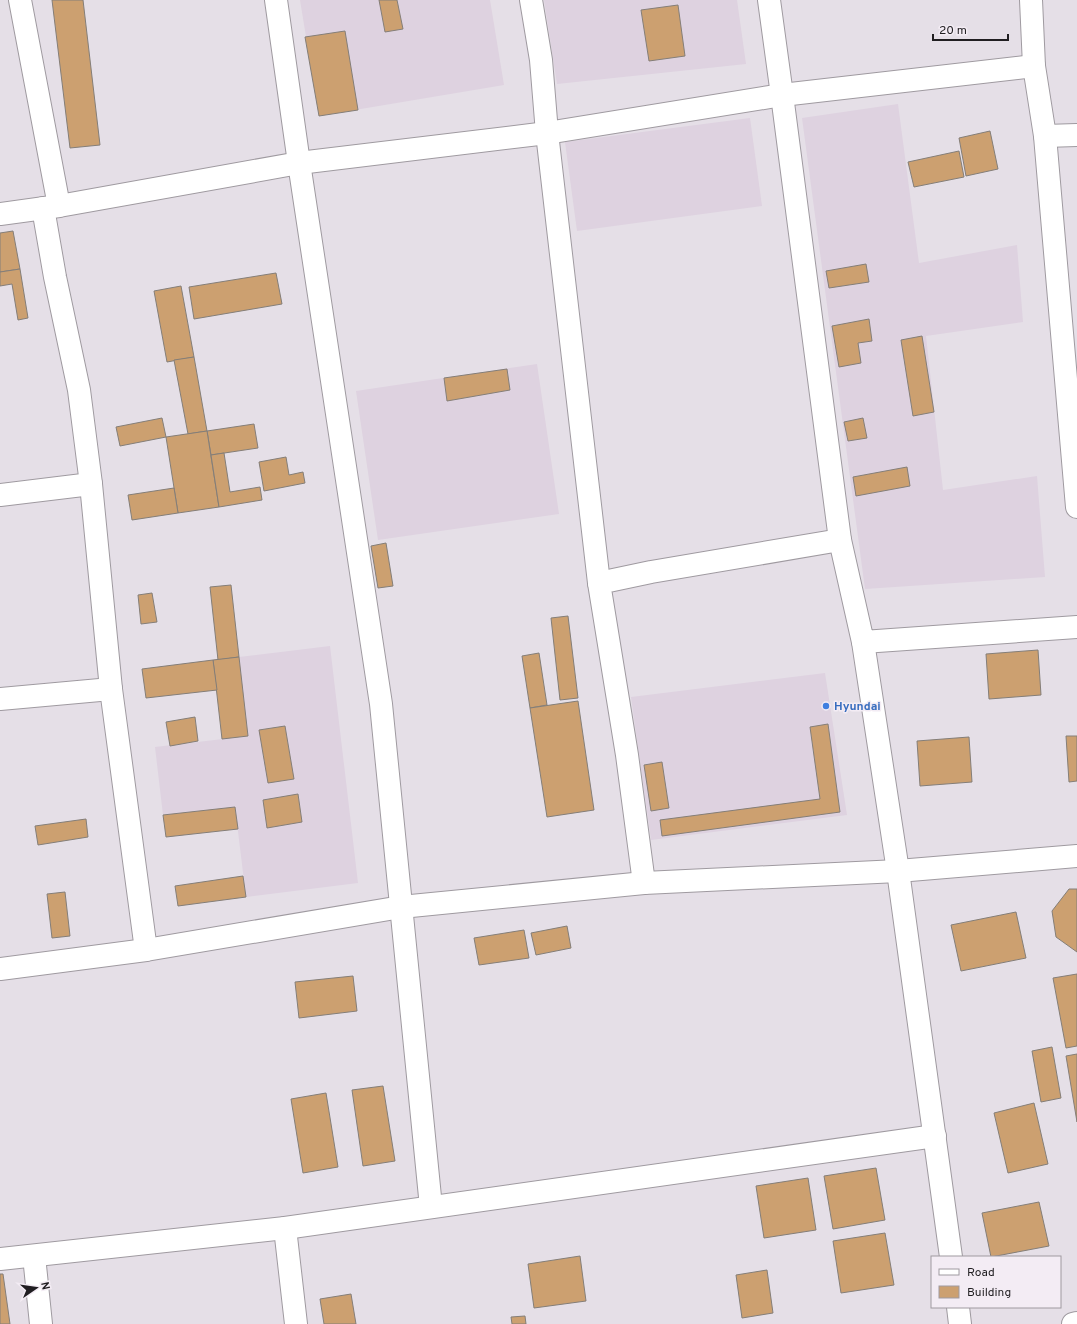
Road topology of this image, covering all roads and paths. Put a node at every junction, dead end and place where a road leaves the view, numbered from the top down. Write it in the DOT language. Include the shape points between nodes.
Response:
graph roads {
  1 [pos="20,0"];
  2 [pos="276,0"];
  3 [pos="532,0"];
  4 [pos="769,0"];
  5 [pos="1031,0"];
  6 [pos="1034,66"];
  7 [pos="782,95"];
  8 [pos="547,133"];
  9 [pos="1077,135"];
  10 [pos="1045,136"];
  11 [pos="299,163"];
  12 [pos="51,207"];
  13 [pos="0,214"];
  14 [pos="90,484"];
  15 [pos="0,495"];
  16 [pos="1077,507"];
  17 [pos="840,540"];
  18 [pos="599,583"];
  19 [pos="1077,627"];
  20 [pos="863,642"];
  21 [pos="111,689"];
  22 [pos="0,699"];
  23 [pos="1077,856"];
  24 [pos="898,871"];
  25 [pos="644,883"];
  26 [pos="401,907"];
  27 [pos="146,950"];
  28 [pos="0,969"];
  29 [pos="935,1136"];
  30 [pos="431,1207"];
  31 [pos="285,1228"];
  32 [pos="34,1256"];
  33 [pos="951,1256"];
  34 [pos="0,1260"];
  35 [pos="958,1308"];
  36 [pos="1077,1323"];
  37 [pos="41,1324"];
  38 [pos="296,1324"];
  39 [pos="960,1324"];
  40 [pos="1073,1324"];
  1 -- 12 [label="street"];
  2 -- 11 [label="street"];
  3 -- 8 [label="street" via="541,60"];
  4 -- 7 [label="street"];
  5 -- 6 [label="street"];
  6 -- 7 [label="street"];
  6 -- 10 [label="street"];
  7 -- 8 [label="street"];
  7 -- 17 [label="street"];
  8 -- 11 [label="street"];
  8 -- 18 [label="street"];
  9 -- 10 [label="street"];
  10 -- 16 [label="street"];
  11 -- 12 [label="street"];
  11 -- 26 [label="street" via="381,704"];
  12 -- 13 [label="street"];
  12 -- 14 [label="street" via="55,277 79,390"];
  14 -- 15 [label="street"];
  14 -- 21 [label="street"];
  17 -- 18 [label="street"];
  17 -- 20 [label="street"];
  18 -- 25 [label="street" via="627,754"];
  19 -- 20 [label="street"];
  20 -- 24 [label="street"];
  21 -- 22 [label="street"];
  21 -- 27 [label="street"];
  23 -- 24 [label="street"];
  24 -- 25 [label="street"];
  24 -- 29 [label="street"];
  25 -- 26 [label="street"];
  26 -- 27 [label="street"];
  26 -- 30 [label="street"];
  27 -- 28 [label="street"];
  29 -- 30 [label="street"];
  29 -- 33 [label="street"];
  30 -- 31 [label="street"];
  31 -- 32 [label="street"];
  31 -- 38 [label="street"];
  32 -- 34 [label="street"];
  32 -- 37 [label="street"];
  35 -- 39 [label="street"];
  36 -- 40 [label="street"];
}
